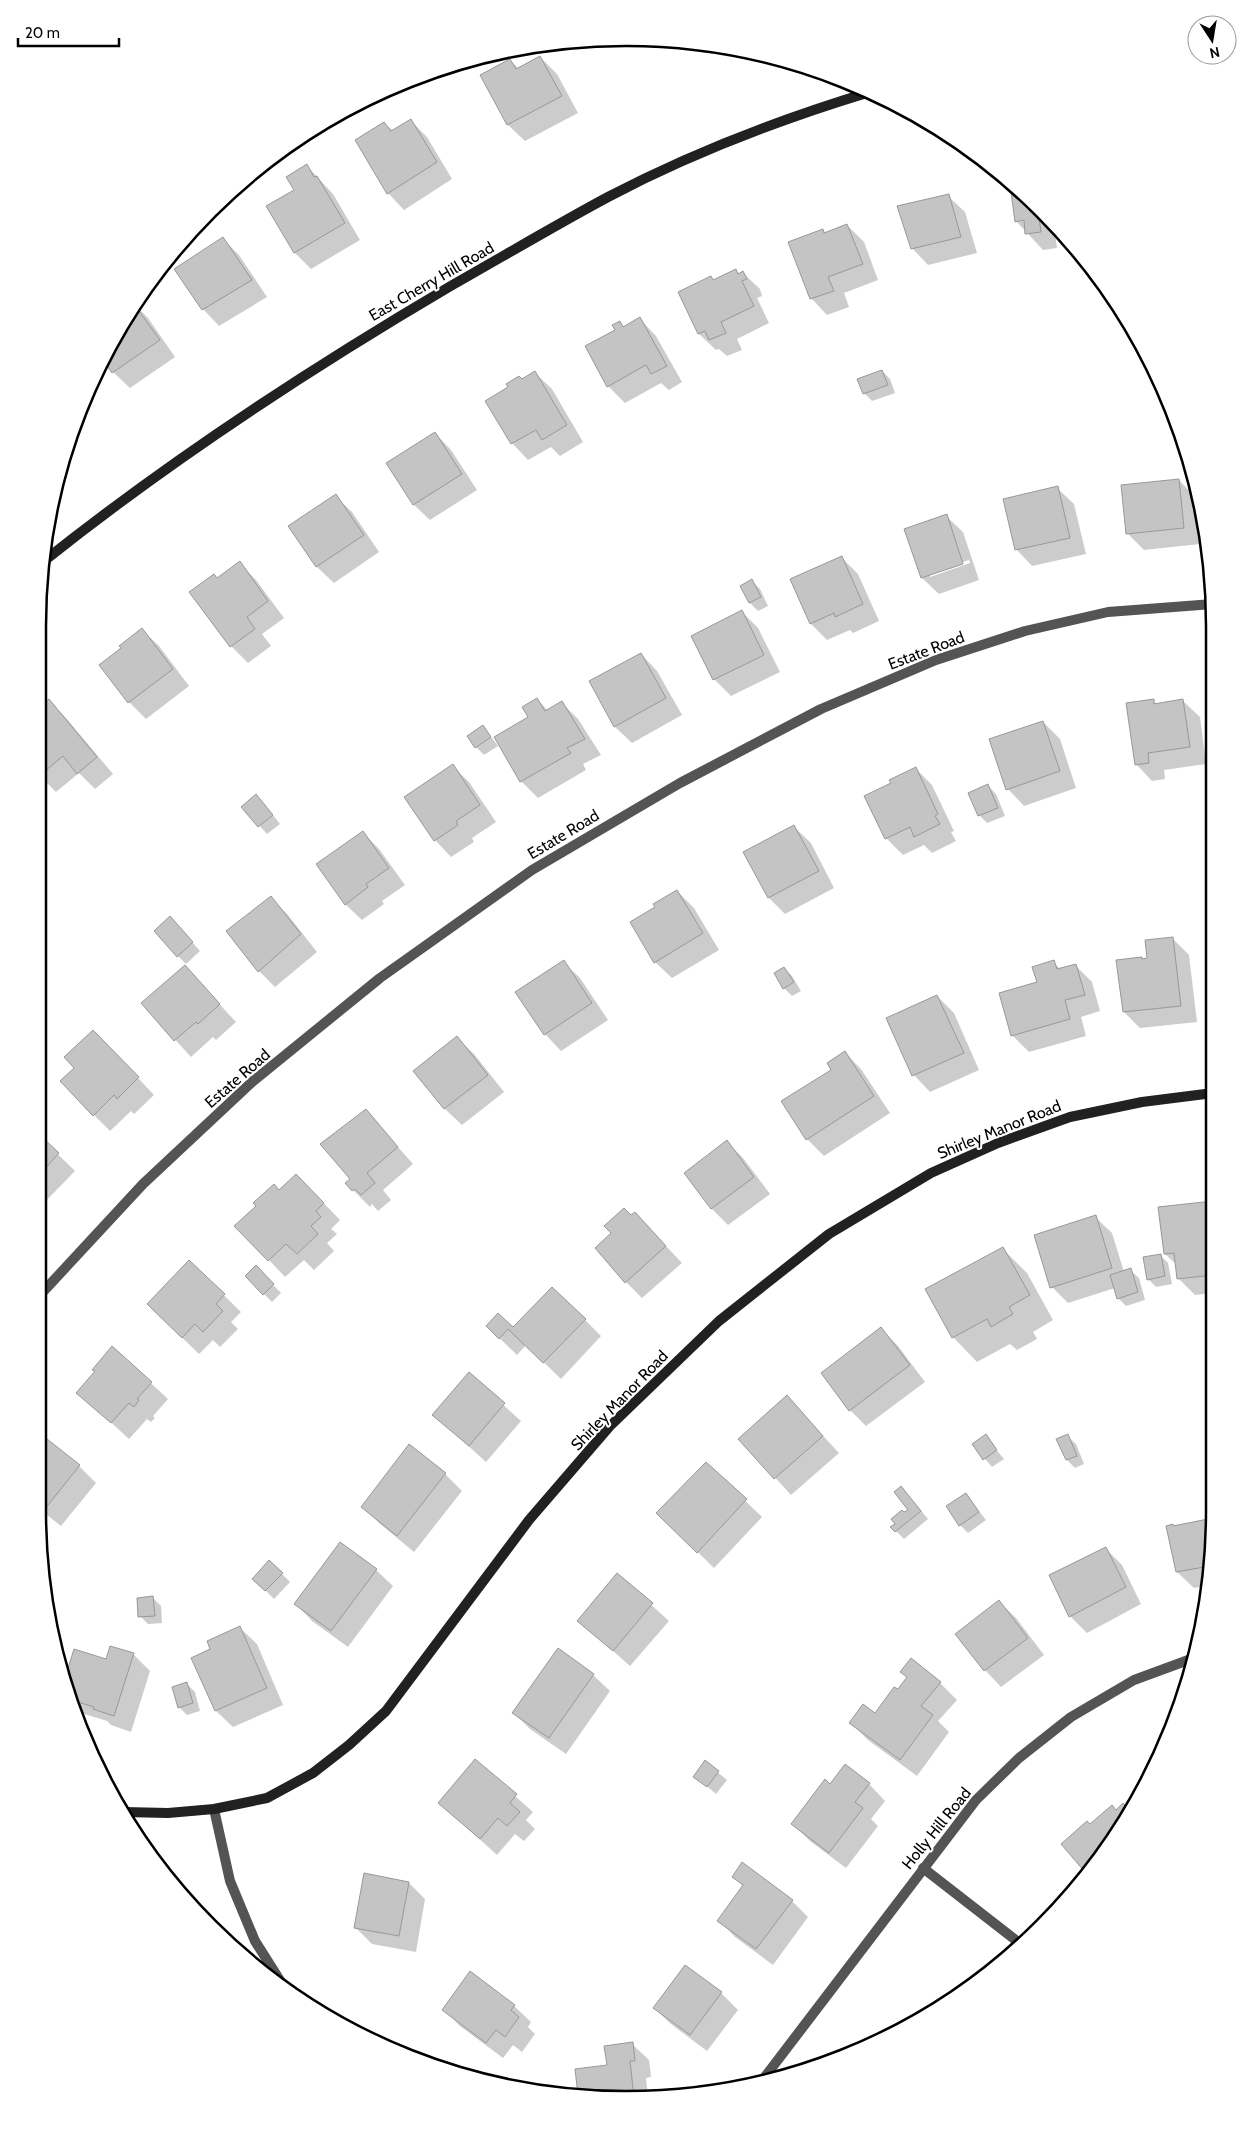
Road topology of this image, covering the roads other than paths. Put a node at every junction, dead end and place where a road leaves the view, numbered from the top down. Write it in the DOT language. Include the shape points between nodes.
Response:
graph roads {
  1 [pos="859,95"];
  2 [pos="50,556"];
  3 [pos="1205,605"];
  4 [pos="1206,1093"];
  5 [pos="46,1290"];
  6 [pos="1186,1661"];
  7 [pos="214,1809"];
  8 [pos="131,1812"];
  9 [pos="922,1868"];
  10 [pos="1016,1940"];
  11 [pos="275,1972"];
  12 [pos="768,2073"];
  1 -- 2 [label="street, East Cherry Hill Road" via="730,140 609,197 500,258 355,342 230,423 100,516"];
  3 -- 5 [label="street, Estate Road" via="1108,612 1025,631 936,660 821,709 680,783 532,870 380,978 252,1082 143,1184"];
  4 -- 7 [label="street, Shirley Manor Road" via="1070,1117 998,1143 931,1173 829,1234 719,1321 610,1426 529,1520 380,1717 313,1773 267,1798"];
  6 -- 9 [label="street, Holly Hill Road" via="1134,1680 1071,1717 1019,1758 976,1800"];
  7 -- 8 [label="street, Shirley Manor Road"];
  7 -- 11 [label="street" via="230,1881 255,1941"];
  9 -- 10 [label="street"];
  9 -- 12 [label="street, Holly Hill Road"];
}
